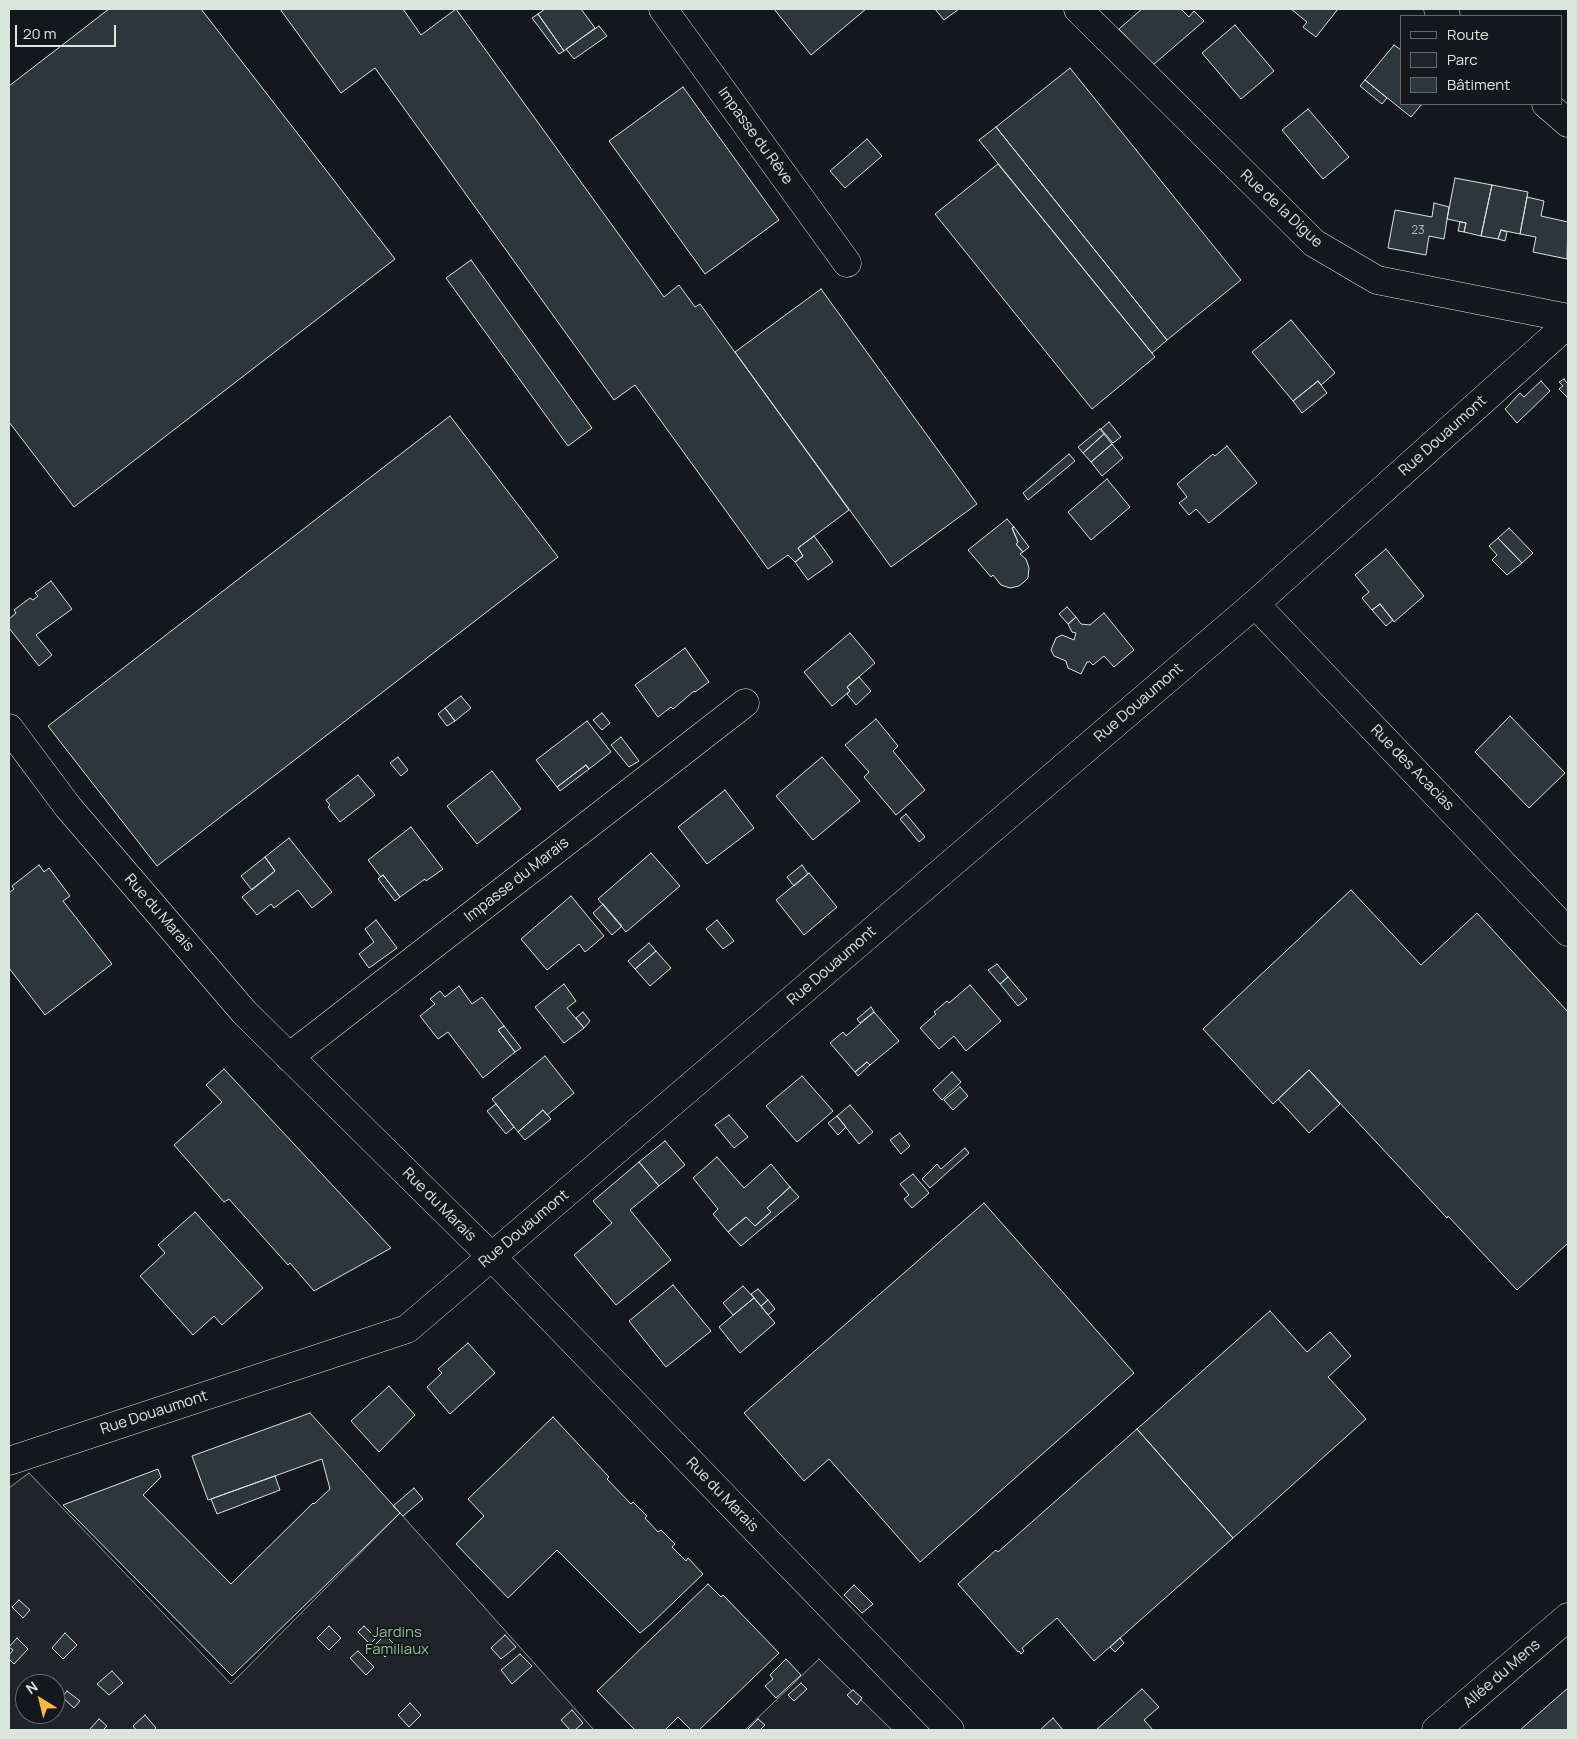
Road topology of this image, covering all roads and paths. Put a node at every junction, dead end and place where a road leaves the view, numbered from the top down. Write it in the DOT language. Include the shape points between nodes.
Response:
graph roads {
  1 [pos="663,9"];
  2 [pos="1078,9"];
  3 [pos="1547,105"];
  4 [pos="1568,123"];
  5 [pos="847,263"];
  6 [pos="1568,318"];
  7 [pos="1568,324"];
  8 [pos="1255,604"];
  9 [pos="745,703"];
  10 [pos="9,728"];
  11 [pos="1568,932"];
  12 [pos="289,1057"];
  13 [pos="492,1257"];
  14 [pos="9,1461"];
  15 [pos="1568,1617"];
  16 [pos="950,1730"];
  17 [pos="1436,1730"];
  1 -- 5 [label="street, Impasse du Rêve"];
  2 -- 6 [label="street, Rue de la Digue" via="1314,243 1376,280"];
  3 -- 4 [label="street"];
  7 -- 8 [label="street, Rue Douaumont"];
  8 -- 11 [label="street, Rue des Acacias"];
  8 -- 13 [label="street, Rue Douaumont"];
  9 -- 12 [label="street, Impasse du Marais"];
  10 -- 12 [label="street, Rue du Marais" via="74,814 244,1012"];
  12 -- 13 [label="street, Rue du Marais"];
  13 -- 14 [label="street, Rue Douaumont" via="407,1328"];
  13 -- 16 [label="street, Rue du Marais"];
  15 -- 17 [label="street, Allée du Mens"];
}
